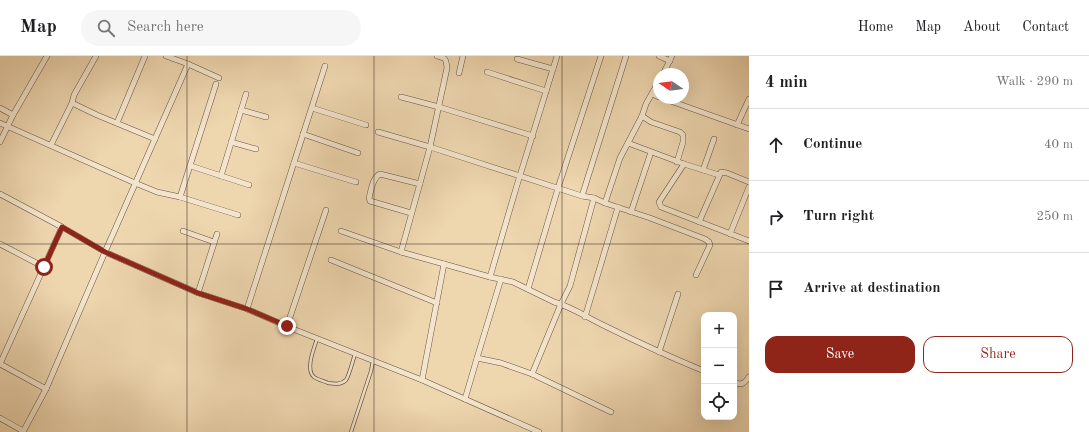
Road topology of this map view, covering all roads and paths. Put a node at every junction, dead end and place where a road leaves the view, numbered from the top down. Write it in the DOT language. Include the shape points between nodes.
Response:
graph roads {
  1 [pos="48,56"];
  2 [pos="96,56"];
  3 [pos="145,56"];
  4 [pos="166,56"];
  5 [pos="437,56"];
  6 [pos="463,56"];
  7 [pos="557,56"];
  8 [pos="601,56"];
  9 [pos="626,56"];
  10 [pos="659,56"];
  11 [pos="671,58"];
  12 [pos="517,59"];
  13 [pos="188,64"];
  14 [pos="325,66"];
  15 [pos="666,68"];
  16 [pos="553,69"];
  17 [pos="487,72"];
  18 [pos="459,73"];
  19 [pos="219,78"];
  20 [pos="216,84"];
  21 [pos="546,91"];
  22 [pos="246,94"];
  23 [pos="652,94"];
  24 [pos="401,97"];
  25 [pos="749,99"];
  26 [pos="72,103"];
  27 [pos="679,104"];
  28 [pos="439,107"];
  29 [pos="0,108"];
  30 [pos="312,108"];
  31 [pos="241,110"];
  32 [pos="13,115"];
  33 [pos="642,116"];
  34 [pos="266,117"];
  35 [pos="0,123"];
  36 [pos="117,123"];
  37 [pos="366,125"];
  38 [pos="737,125"];
  39 [pos="8,126"];
  40 [pos="749,129"];
  41 [pos="378,132"];
  42 [pos="303,134"];
  43 [pos="533,136"];
  44 [pos="155,139"];
  45 [pos="714,139"];
  46 [pos="0,142"];
  47 [pos="231,142"];
  48 [pos="628,143"];
  49 [pos="52,145"];
  50 [pos="430,147"];
  51 [pos="256,149"];
  52 [pos="651,152"];
  53 [pos="358,153"];
  54 [pos="677,162"];
  55 [pos="294,163"];
  56 [pos="684,164"];
  57 [pos="191,166"];
  58 [pos="703,170"];
  59 [pos="719,175"];
  60 [pos="221,176"];
  61 [pos="520,176"];
  62 [pos="356,182"];
  63 [pos="749,182"];
  64 [pos="135,183"];
  65 [pos="420,184"];
  66 [pos="249,185"];
  67 [pos="749,187"];
  68 [pos="558,188"];
  69 [pos="0,194"];
  70 [pos="582,196"];
  71 [pos="180,197"];
  72 [pos="594,198"];
  73 [pos="605,203"];
  74 [pos="618,207"];
  75 [pos="326,210"];
  76 [pos="631,212"];
  77 [pos="411,213"];
  78 [pos="238,215"];
  79 [pos="699,222"];
  80 [pos="62,227"];
  81 [pos="183,231"];
  82 [pos="341,231"];
  83 [pos="217,234"];
  84 [pos="730,234"];
  85 [pos="749,241"];
  86 [pos="214,242"];
  87 [pos="0,246"];
  88 [pos="105,252"];
  89 [pos="401,252"];
  90 [pos="330,260"];
  91 [pos="444,264"];
  92 [pos="44,267"];
  93 [pos="696,275"];
  94 [pos="490,277"];
  95 [pos="501,279"];
  96 [pos="528,289"];
  97 [pos="198,293"];
  98 [pos="678,294"];
  99 [pos="437,303"];
  100 [pos="561,304"];
  101 [pos="247,309"];
  102 [pos="585,317"];
  103 [pos="287,326"];
  104 [pos="317,338"];
  105 [pos="660,352"];
  106 [pos="355,354"];
  107 [pos="477,358"];
  108 [pos="373,361"];
  109 [pos="701,370"];
  110 [pos="532,374"];
  111 [pos="749,377"];
  112 [pos="422,380"];
  113 [pos="737,384"];
  114 [pos="46,389"];
  115 [pos="465,399"];
  116 [pos="610,412"];
  117 [pos="0,418"];
  118 [pos="24,432"];
  119 [pos="351,432"];
  120 [pos="538,432"];
  1 -- 32 [label="street"];
  2 -- 26 [label="street"];
  3 -- 36 [label="street"];
  4 -- 13 [label="street"];
  5 -- 28 [label="street" via="446,60"];
  6 -- 18 [label="street"];
  7 -- 16 [label="street"];
  8 -- 68 [label="street"];
  9 -- 70 [label="street"];
  10 -- 11 [label="street"];
  11 -- 15 [label="street"];
  12 -- 16 [label="street"];
  13 -- 19 [label="street"];
  13 -- 44 [label="street"];
  14 -- 30 [label="street"];
  16 -- 21 [label="street"];
  17 -- 21 [label="street"];
  20 -- 57 [label="street"];
  21 -- 43 [label="street"];
  22 -- 31 [label="street"];
  23 -- 33 [label="street"];
  24 -- 28 [label="street"];
  25 -- 38 [label="street"];
  26 -- 36 [label="street"];
  26 -- 49 [label="street"];
  27 -- 38 [label="street"];
  28 -- 43 [label="street"];
  28 -- 50 [label="street"];
  29 -- 32 [label="street"];
  30 -- 37 [label="street"];
  30 -- 42 [label="street"];
  31 -- 34 [label="street"];
  31 -- 47 [label="street"];
  32 -- 39 [label="street"];
  33 -- 48 [label="street"];
  33 -- 54 [label="street" via="683,135"];
  35 -- 39 [label="street"];
  36 -- 44 [label="street"];
  38 -- 40 [label="street"];
  39 -- 46 [label="street"];
  39 -- 49 [label="street"];
  41 -- 50 [label="street"];
  42 -- 53 [label="street"];
  42 -- 55 [label="street"];
  43 -- 61 [label="street"];
  44 -- 64 [label="street"];
  45 -- 58 [label="street"];
  47 -- 51 [label="street"];
  47 -- 60 [label="street"];
  48 -- 52 [label="street"];
  48 -- 73 [label="street" via="620,158"];
  49 -- 64 [label="street"];
  50 -- 61 [label="street"];
  50 -- 65 [label="street"];
  52 -- 54 [label="street"];
  52 -- 76 [label="street"];
  54 -- 56 [label="street"];
  55 -- 62 [label="street"];
  55 -- 101 [label="street"];
  56 -- 58 [label="street"];
  56 -- 79 [label="street" via="659,205"];
  57 -- 60 [label="street"];
  57 -- 71 [label="street"];
  58 -- 59 [label="street"];
  59 -- 63 [label="street" via="721,172 727,173"];
  59 -- 79 [label="street"];
  60 -- 66 [label="street"];
  61 -- 68 [label="street"];
  61 -- 94 [label="street"];
  64 -- 71 [label="street" via="157,192"];
  64 -- 88 [label="street"];
  65 -- 77 [label="street"];
  65 -- 77 [label="street" via="380,174 376,176 369,198 372,202"];
  67 -- 84 [label="street"];
  68 -- 70 [label="street"];
  68 -- 96 [label="street"];
  69 -- 80 [label="street"];
  70 -- 72 [label="street"];
  71 -- 78 [label="street"];
  72 -- 73 [label="street"];
  72 -- 100 [label="street" via="570,286"];
  73 -- 74 [label="street"];
  74 -- 76 [label="street"];
  74 -- 102 [label="street"];
  75 -- 103 [label="street"];
  76 -- 93 [label="street" via="709,242 710,245"];
  77 -- 89 [label="street"];
  79 -- 84 [label="street"];
  80 -- 88 [label="street"];
  80 -- 92 [label="street"];
  81 -- 86 [label="street"];
  82 -- 89 [label="street"];
  83 -- 86 [label="street"];
  84 -- 85 [label="street"];
  86 -- 97 [label="street"];
  87 -- 92 [label="street"];
  88 -- 97 [label="street"];
  88 -- 114 [label="street"];
  89 -- 91 [label="street"];
  90 -- 99 [label="street"];
  91 -- 94 [label="street"];
  91 -- 99 [label="street"];
  92 -- 114 [label="street" via="0,364"];
  94 -- 95 [label="street"];
  95 -- 96 [label="street"];
  95 -- 107 [label="street"];
  96 -- 100 [label="street"];
  97 -- 101 [label="street"];
  98 -- 105 [label="street"];
  99 -- 112 [label="street"];
  100 -- 102 [label="street"];
  100 -- 110 [label="street"];
  101 -- 103 [label="street"];
  102 -- 105 [label="street"];
  103 -- 104 [label="street"];
  104 -- 106 [label="street"];
  104 -- 106 [label="lane" via="310,371 313,377 320,380 334,384 345,380"];
  105 -- 109 [label="street"];
  106 -- 108 [label="street"];
  107 -- 110 [label="street"];
  107 -- 115 [label="street"];
  108 -- 112 [label="street"];
  108 -- 119 [label="lane"];
  110 -- 116 [label="street"];
  111 -- 113 [label="street" via="743,384"];
  112 -- 115 [label="street"];
  114 -- 118 [label="street"];
  115 -- 120 [label="street"];
  117 -- 118 [label="street"];
}
